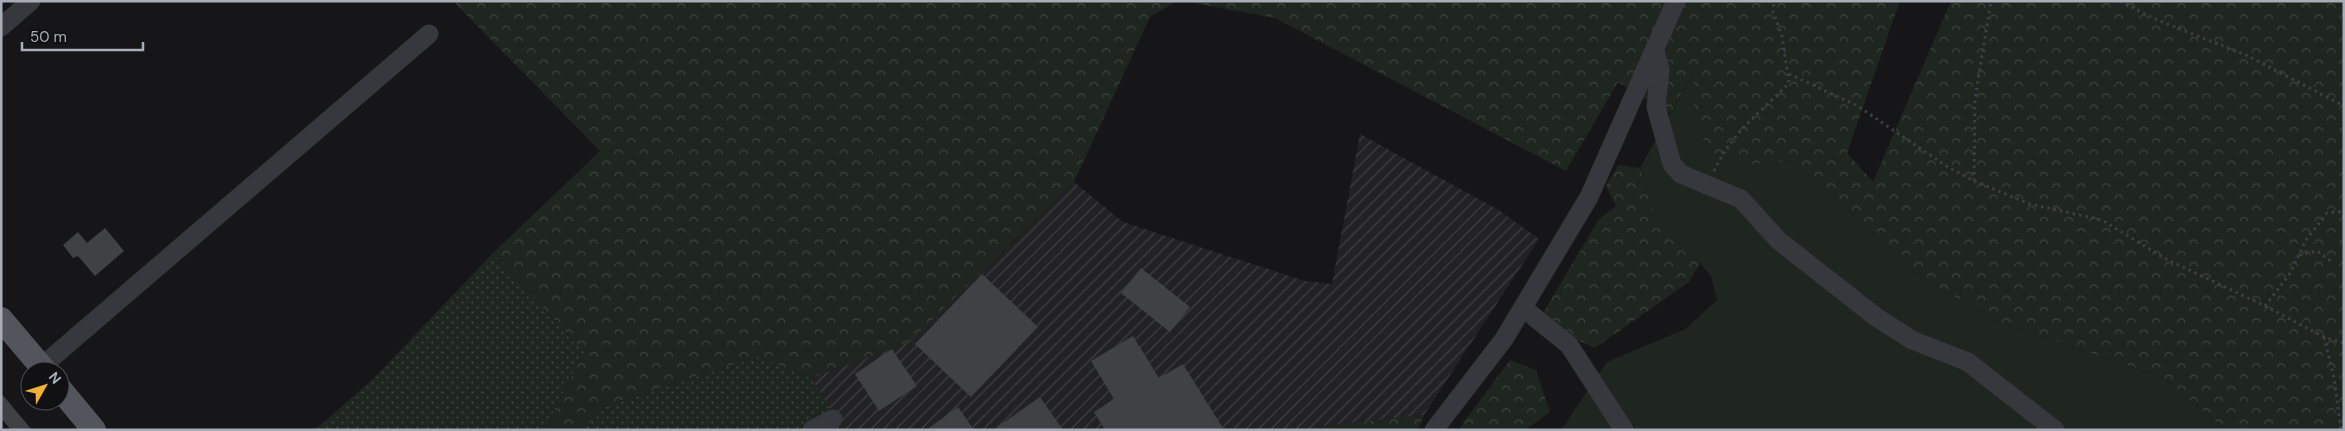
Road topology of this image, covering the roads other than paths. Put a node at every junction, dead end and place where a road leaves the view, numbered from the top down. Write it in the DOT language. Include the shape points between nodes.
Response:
graph roads {
  1 [pos="31,1"];
  2 [pos="1676,1"];
  3 [pos="1,27"];
  4 [pos="429,34"];
  5 [pos="1654,50"];
  6 [pos="1523,308"];
  7 [pos="1,319"];
  8 [pos="36,361"];
  9 [pos="52,361"];
  10 [pos="70,401"];
  11 [pos="833,419"];
  12 [pos="94,430"];
  13 [pos="812,430"];
  14 [pos="1434,430"];
  15 [pos="1624,430"];
  16 [pos="2055,430"];
  1 -- 3 [label="street"];
  2 -- 5 [label="street"];
  4 -- 9 [label="street"];
  5 -- 6 [label="street" via="1589,197"];
  5 -- 16 [label="street" via="1660,70 1656,108 1672,164 1681,174 1741,199 1778,240 1876,317 1912,340 1968,362"];
  6 -- 14 [label="street" via="1504,339"];
  6 -- 15 [label="street" via="1569,345"];
  7 -- 8 [label="main road"];
  10 -- 12 [label="main road"];
  11 -- 13 [label="street"];
}
